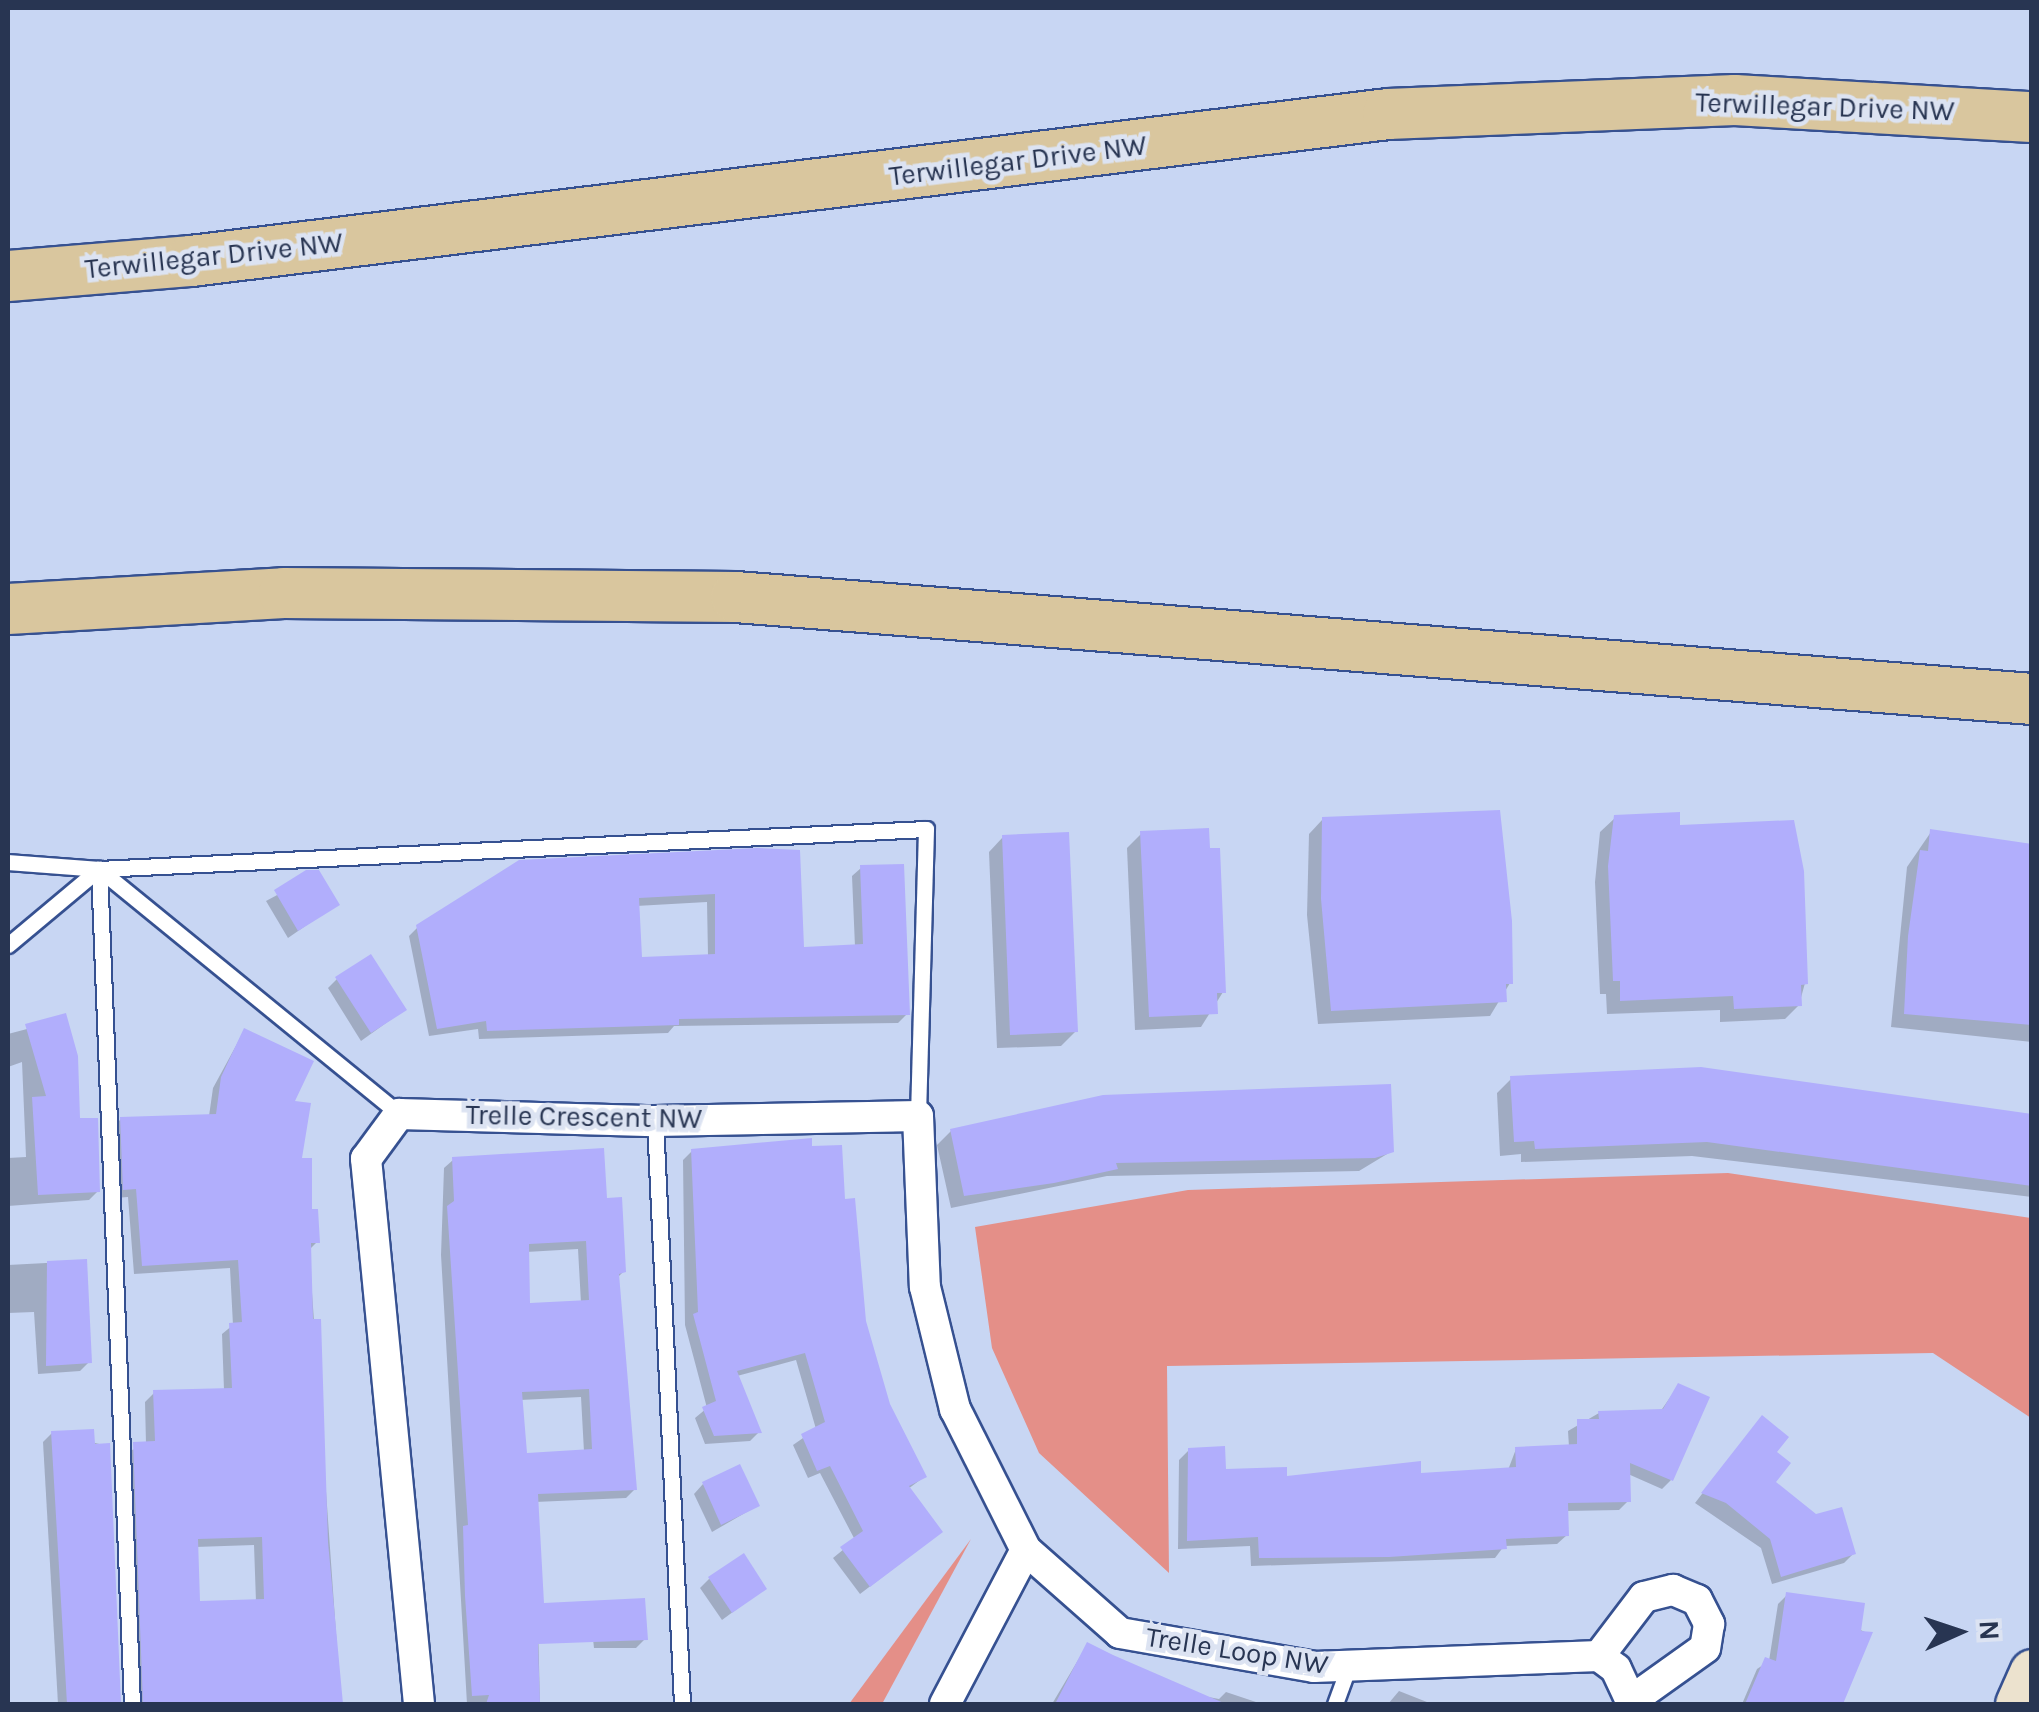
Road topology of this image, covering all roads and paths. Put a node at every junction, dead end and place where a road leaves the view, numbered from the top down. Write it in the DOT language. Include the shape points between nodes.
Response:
graph roads {
  1 [pos="2032,117"];
  2 [pos="8,276"];
  3 [pos="8,609"];
  4 [pos="1972,694"];
  5 [pos="2032,698"];
  6 [pos="2032,723"];
  7 [pos="8,862"];
  8 [pos="100,868"];
  9 [pos="8,945"];
  10 [pos="398,1114"];
  11 [pos="918,1116"];
  12 [pos="656,1120"];
  13 [pos="1026,1550"];
  14 [pos="1599,1656"];
  15 [pos="1348,1668"];
  16 [pos="2032,1672"];
  17 [pos="1632,1702"];
  18 [pos="132,1704"];
  19 [pos="418,1704"];
  20 [pos="682,1704"];
  21 [pos="945,1704"];
  22 [pos="1335,1704"];
  23 [pos="2018,1704"];
  1 -- 2 [label="main road, Terwillegar Drive NW" via="1736,100 1388,114 191,261"];
  3 -- 4 [label="main road" via="284,593 736,597"];
  4 -- 5 [label="main road"];
  4 -- 6 [label="main road"];
  7 -- 8 [label="lane"];
  8 -- 9 [label="lane"];
  8 -- 10 [label="lane"];
  8 -- 11 [label="lane" via="926,830"];
  8 -- 18 [label="lane"];
  10 -- 12 [label="street, Trelle Crescent NW"];
  10 -- 19 [label="street" via="366,1159"];
  11 -- 12 [label="street, Trelle Crescent NW"];
  11 -- 13 [label="street" via="924,1286 955,1409"];
  12 -- 20 [label="lane"];
  13 -- 15 [label="street, Trelle Loop NW" via="1120,1633"];
  13 -- 21 [label="street"];
  14 -- 15 [label="street, Trelle Loop NW"];
  14 -- 17 [label="street" via="1616,1669"];
  14 -- 17 [label="street" via="1644,1597 1673,1590 1698,1600 1709,1624 1705,1648"];
  15 -- 22 [label="lane"];
  16 -- 23 [label="main road"];
}
